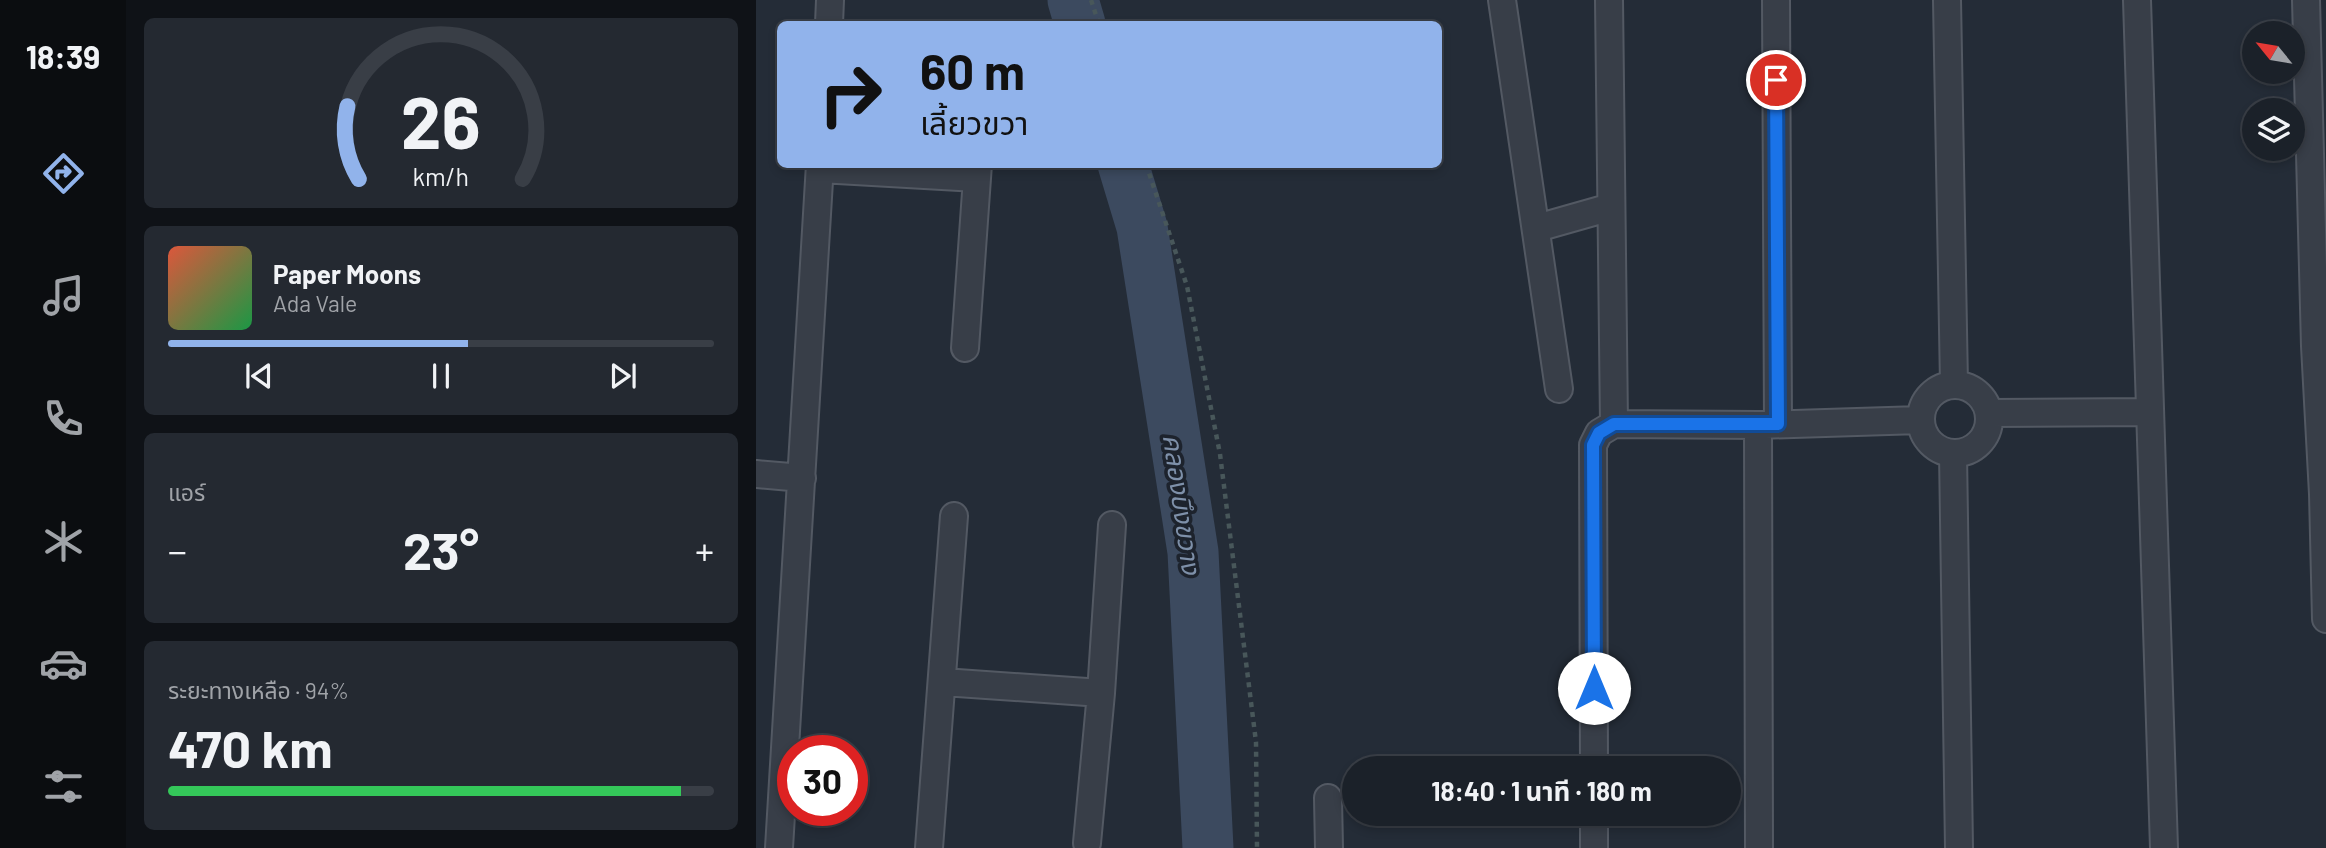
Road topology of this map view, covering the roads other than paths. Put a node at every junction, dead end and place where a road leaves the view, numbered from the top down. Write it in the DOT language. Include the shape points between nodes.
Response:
graph roads {
  1 [pos="830,0"];
  2 [pos="1502,0"];
  3 [pos="1609,0"];
  4 [pos="1776,0"];
  5 [pos="1947,0"];
  6 [pos="2137,0"];
  7 [pos="2306,0"];
  8 [pos="829,21"];
  9 [pos="820,168"];
  10 [pos="860,168"];
  11 [pos="978,171"];
  12 [pos="1611,207"];
  13 [pos="1537,228"];
  14 [pos="965,348"];
  15 [pos="1954,384"];
  16 [pos="1559,389"];
  17 [pos="2149,412"];
  18 [pos="1989,413"];
  19 [pos="1920,420"];
  20 [pos="1614,424"];
  21 [pos="1768,425"];
  22 [pos="1953,453"];
  23 [pos="756,474"];
  24 [pos="802,478"];
  25 [pos="2325,494"];
  26 [pos="954,516"];
  27 [pos="1112,525"];
  28 [pos="2326,619"];
  29 [pos="943,682"];
  30 [pos="1101,693"];
  31 [pos="1594,756"];
  32 [pos="1328,798"];
  33 [pos="1594,826"];
  34 [pos="1087,843"];
  35 [pos="779,848"];
  36 [pos="929,848"];
  37 [pos="1329,848"];
  38 [pos="1594,848"];
  39 [pos="1759,848"];
  40 [pos="1959,848"];
  41 [pos="2164,848"];
  1 -- 8 [label="street"];
  2 -- 13 [label="street"];
  3 -- 12 [label="street"];
  4 -- 21 [label="street"];
  5 -- 15 [label="street"];
  6 -- 17 [label="street"];
  7 -- 25 [label="street" via="2315,345"];
  9 -- 24 [label="street"];
  10 -- 11 [label="street"];
  11 -- 14 [label="street"];
  12 -- 13 [label="street"];
  12 -- 20 [label="street"];
  13 -- 16 [label="street"];
  15 -- 18 [label="street" via="1977,391"];
  15 -- 19 [label="street" via="1929,395"];
  17 -- 18 [label="street"];
  17 -- 41 [label="street"];
  18 -- 22 [label="street" via="1989,429 1981,442 1968,451"];
  19 -- 21 [label="street"];
  19 -- 22 [label="street" via="1930,443"];
  20 -- 21 [label="street"];
  20 -- 31 [label="street" via="1599,433 1593,445"];
  21 -- 39 [label="street"];
  22 -- 40 [label="street"];
  23 -- 24 [label="street"];
  24 -- 35 [label="street"];
  25 -- 28 [label="street"];
  26 -- 29 [label="street"];
  27 -- 30 [label="street"];
  29 -- 30 [label="street"];
  29 -- 36 [label="street"];
  30 -- 34 [label="street"];
  32 -- 37 [label="street"];
  33 -- 38 [label="street"];
}
